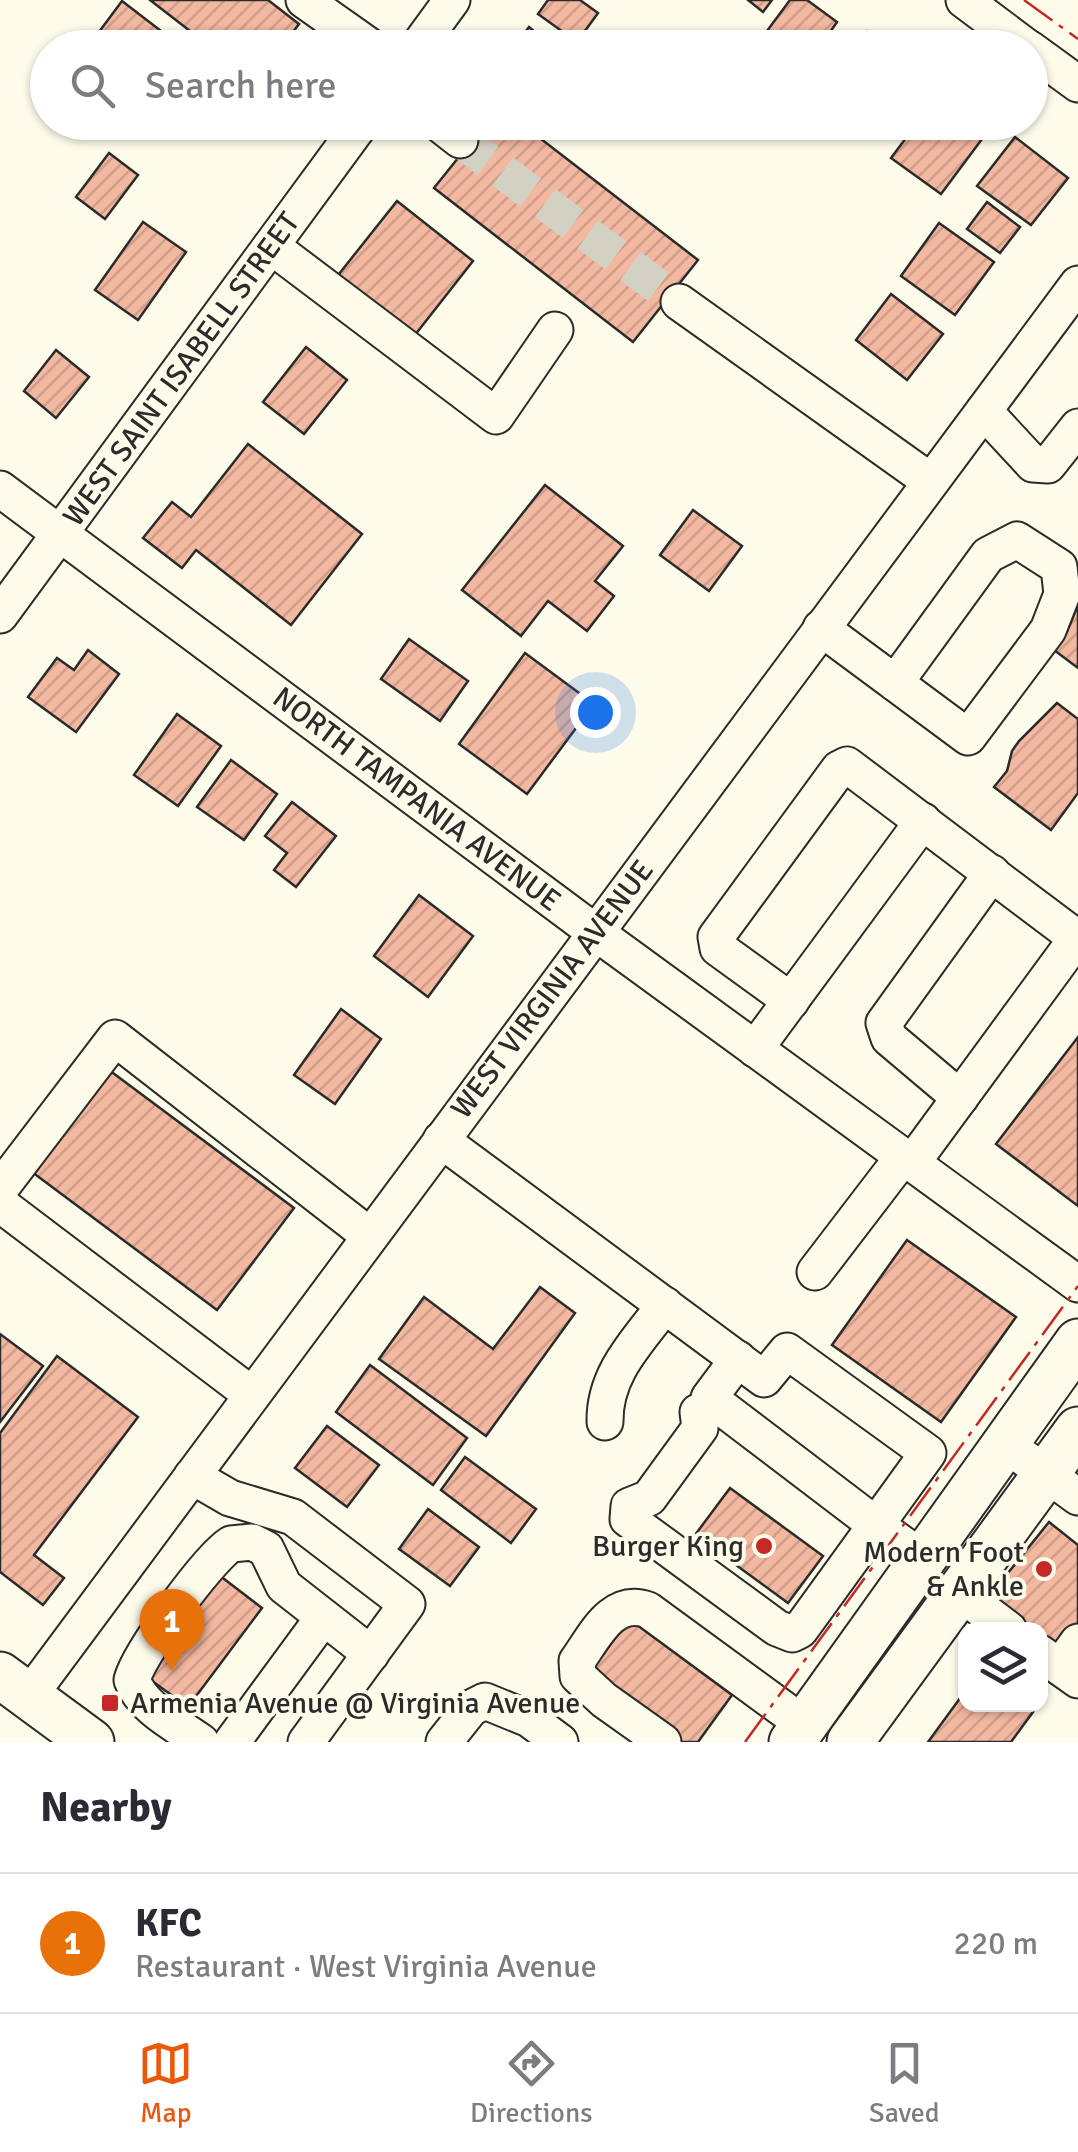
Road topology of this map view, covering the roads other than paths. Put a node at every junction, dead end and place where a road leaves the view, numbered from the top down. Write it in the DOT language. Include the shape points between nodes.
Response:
graph roads {
  1 [pos="304,0"];
  2 [pos="452,0"];
  3 [pos="964,0"];
  4 [pos="346,30"];
  5 [pos="430,30"];
  6 [pos="1005,30"];
  7 [pos="1048,62"];
  8 [pos="1078,84"];
  9 [pos="349,140"];
  10 [pos="272,246"];
  11 [pos="1078,284"];
  12 [pos="679,302"];
  13 [pos="555,330"];
  14 [pos="984,411"];
  15 [pos="1078,428"];
  16 [pos="930,481"];
  17 [pos="0,488"];
  18 [pos="60,533"];
  19 [pos="0,615"];
  20 [pos="821,628"];
  21 [pos="895,683"];
  22 [pos="923,821"];
  23 [pos="992,873"];
  24 [pos="594,932"];
  25 [pos="1078,938"];
  26 [pos="791,1001"];
  27 [pos="755,1049"];
  28 [pos="960,1098"];
  29 [pos="441,1140"];
  30 [pos="908,1160"];
  31 [pos="0,1189"];
  32 [pos="0,1204"];
  33 [pos="370,1236"];
  34 [pos="815,1272"];
  35 [pos="1078,1284"];
  36 [pos="665,1305"];
  37 [pos="1078,1342"];
  38 [pos="738,1359"];
  39 [pos="252,1395"];
  40 [pos="703,1404"];
  41 [pos="605,1422"];
  42 [pos="1078,1430"];
  43 [pos="1005,1444"];
  44 [pos="192,1476"];
  45 [pos="1062,1485"];
  46 [pos="876,1525"];
  47 [pos="923,1560"];
  48 [pos="959,1592"];
  49 [pos="324,1618"];
  50 [pos="998,1622"];
  51 [pos="370,1654"];
  52 [pos="11,1690"];
  53 [pos="798,1734"];
  54 [pos="91,1742"];
  55 [pos="200,1742"];
  56 [pos="232,1742"];
  57 [pos="306,1742"];
  58 [pos="444,1742"];
  59 [pos="560,1742"];
  60 [pos="663,1742"];
  61 [pos="850,1742"];
  1 -- 4 [label="street"];
  2 -- 5 [label="street"];
  3 -- 6 [label="street"];
  7 -- 8 [label="street"];
  9 -- 10 [label="street, WEST SAINT ISABELL STREET"];
  10 -- 13 [label="street" via="496,416"];
  10 -- 18 [label="street, WEST SAINT ISABELL STREET"];
  11 -- 14 [label="street, WEST VIRGINIA AVENUE"];
  12 -- 16 [label="street"];
  14 -- 15 [label="street" via="1033,464 1048,465"];
  14 -- 16 [label="street, WEST VIRGINIA AVENUE"];
  16 -- 20 [label="street, WEST VIRGINIA AVENUE"];
  17 -- 18 [label="street, NORTH TAMPANIA AVENUE"];
  18 -- 19 [label="street, WEST SAINT ISABELL STREET"];
  18 -- 24 [label="street, NORTH TAMPANIA AVENUE"];
  20 -- 21 [label="street"];
  20 -- 24 [label="street, WEST VIRGINIA AVENUE"];
  21 -- 21 [label="street" via="968,738 1048,630 1062,594 1059,567 1017,540 988,555"];
  22 -- 23 [label="street"];
  22 -- 26 [label="street"];
  22 -- 26 [label="street" via="854,769 840,769 716,937 718,948"];
  23 -- 25 [label="street"];
  23 -- 28 [label="street" via="884,1023 888,1038"];
  24 -- 27 [label="street, NORTH TAMPANIA AVENUE"];
  24 -- 29 [label="street, WEST VIRGINIA AVENUE"];
  25 -- 28 [label="street"];
  26 -- 27 [label="street"];
  27 -- 30 [label="street, NORTH TAMPANIA AVENUE"];
  28 -- 30 [label="street"];
  29 -- 33 [label="street, WEST VIRGINIA AVENUE"];
  29 -- 36 [label="street"];
  30 -- 34 [label="street"];
  30 -- 35 [label="street, NORTH TAMPANIA AVENUE"];
  31 -- 33 [label="street" via="116,1038"];
  32 -- 39 [label="street"];
  33 -- 39 [label="street, WEST VIRGINIA AVENUE"];
  36 -- 38 [label="street"];
  36 -- 41 [label="street" via="611,1380"];
  37 -- 43 [label="main road"];
  38 -- 40 [label="street"];
  38 -- 46 [label="street" via="764,1379 788,1351 928,1453"];
  39 -- 44 [label="street, WEST VIRGINIA AVENUE"];
  40 -- 46 [label="street"];
  40 -- 46 [label="street" via="700,1428 649,1498 630,1506 628,1520 777,1628 800,1630"];
  42 -- 45 [label="main road"];
  43 -- 45 [label="street"];
  43 -- 47 [label="main road"];
  44 -- 51 [label="street" via="230,1498 293,1516 407,1604"];
  44 -- 52 [label="street, WEST VIRGINIA AVENUE"];
  45 -- 48 [label="main road"];
  46 -- 47 [label="street"];
  47 -- 53 [label="main road"];
  48 -- 50 [label="street"];
  48 -- 61 [label="main road"];
  49 -- 51 [label="street"];
  49 -- 55 [label="street" via="284,1586 266,1549 241,1541 224,1549 132,1680 140,1697"];
  49 -- 56 [label="street"];
  51 -- 57 [label="street"];
  52 -- 54 [label="main road"];
  53 -- 60 [label="street" via="648,1610 620,1608 577,1661 578,1676"];
  58 -- 59 [label="street" via="485,1701 529,1719"];
}
